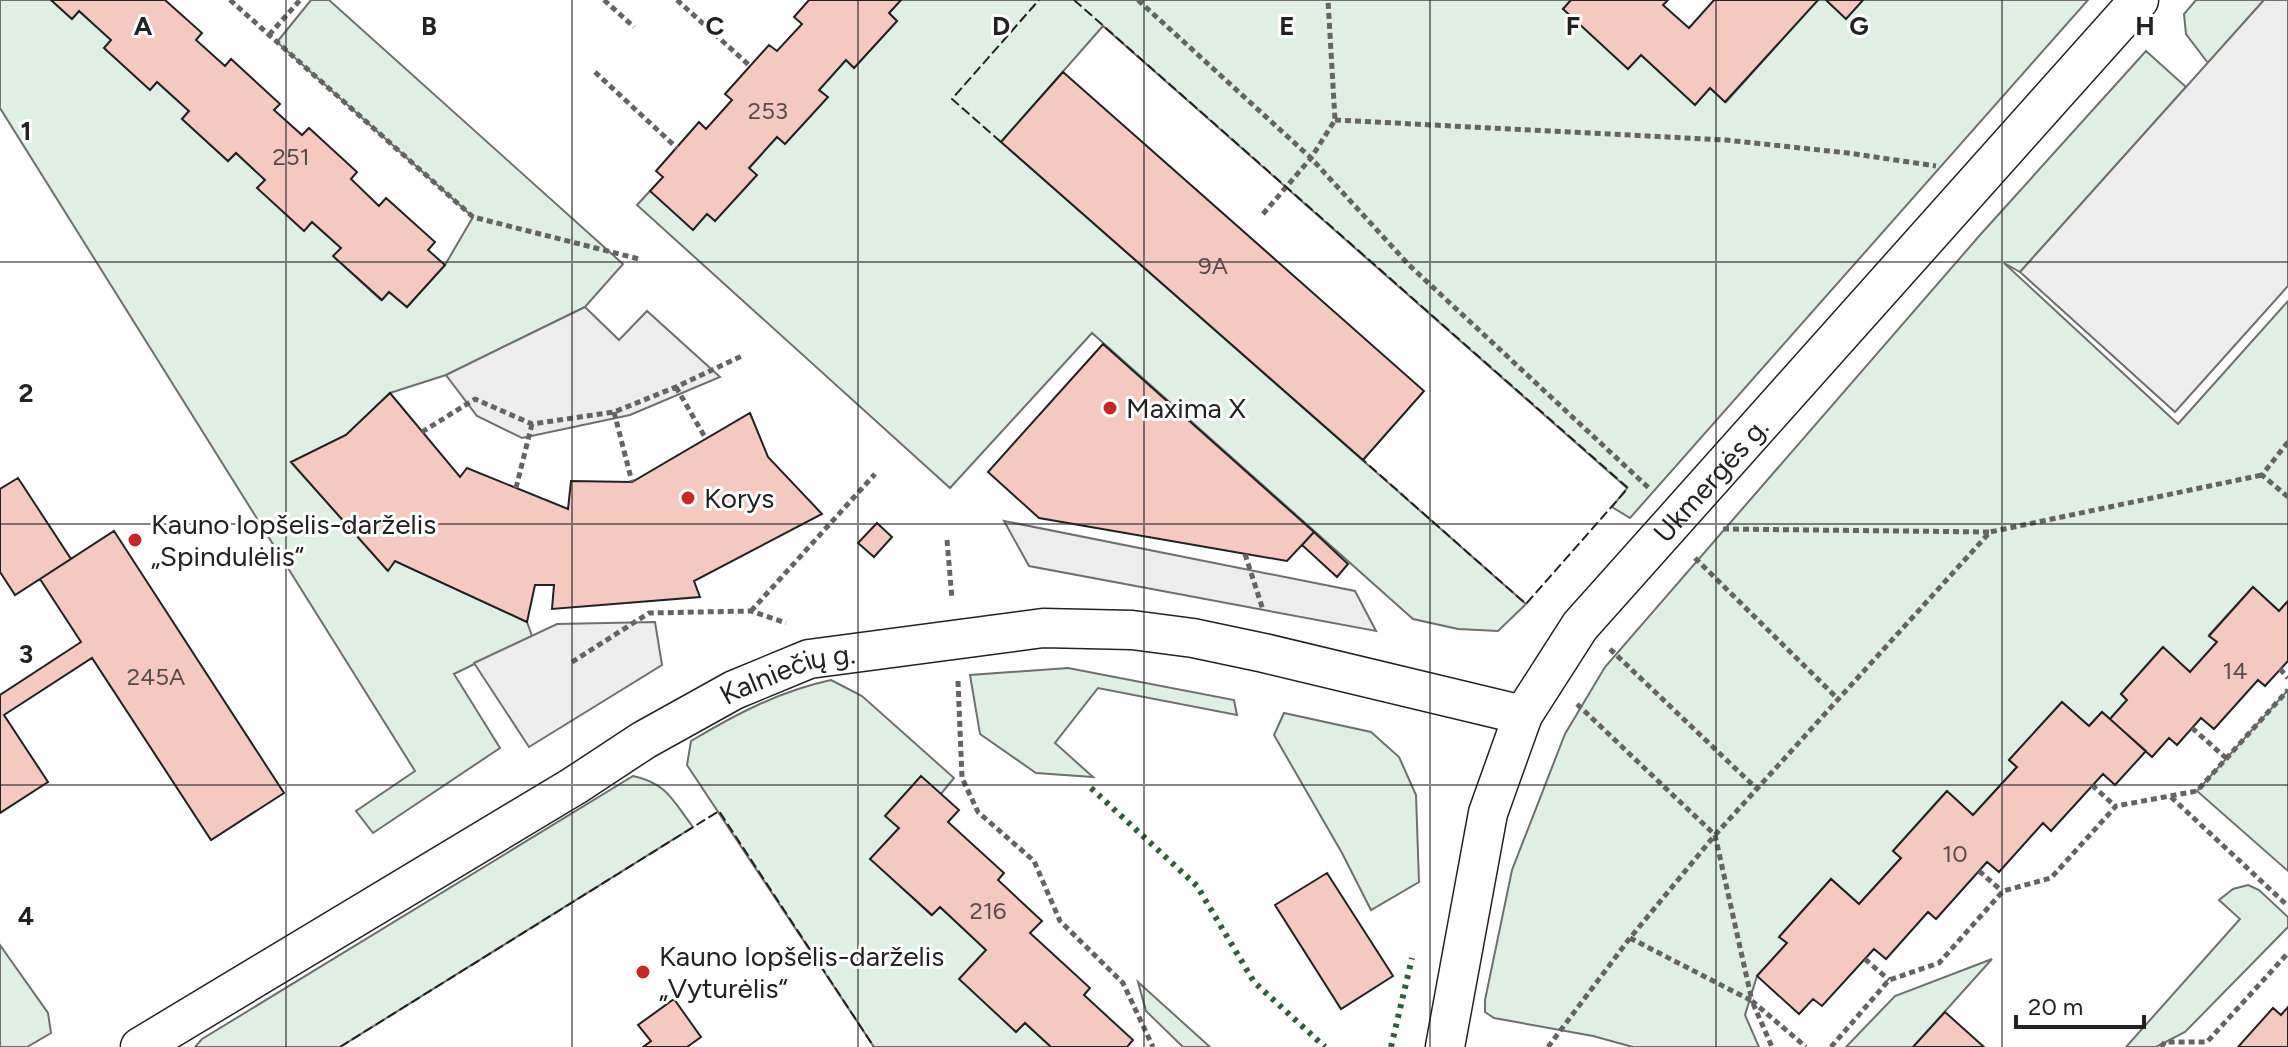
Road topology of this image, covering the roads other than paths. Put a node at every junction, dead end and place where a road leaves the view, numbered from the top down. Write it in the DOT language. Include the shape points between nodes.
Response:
graph roads {
  1 [pos="2139,0"];
  2 [pos="1523,715"];
  3 [pos="145,1046"];
  4 [pos="1445,1047"];
  1 -- 2 [label="street, Ukmergės g." via="1580,626"];
  2 -- 3 [label="street, Kalniečių g." via="1264,653 1132,630 1043,628 809,659 734,690 644,740"];
  2 -- 4 [label="street, Ukmergės g." via="1488,813"];
}
